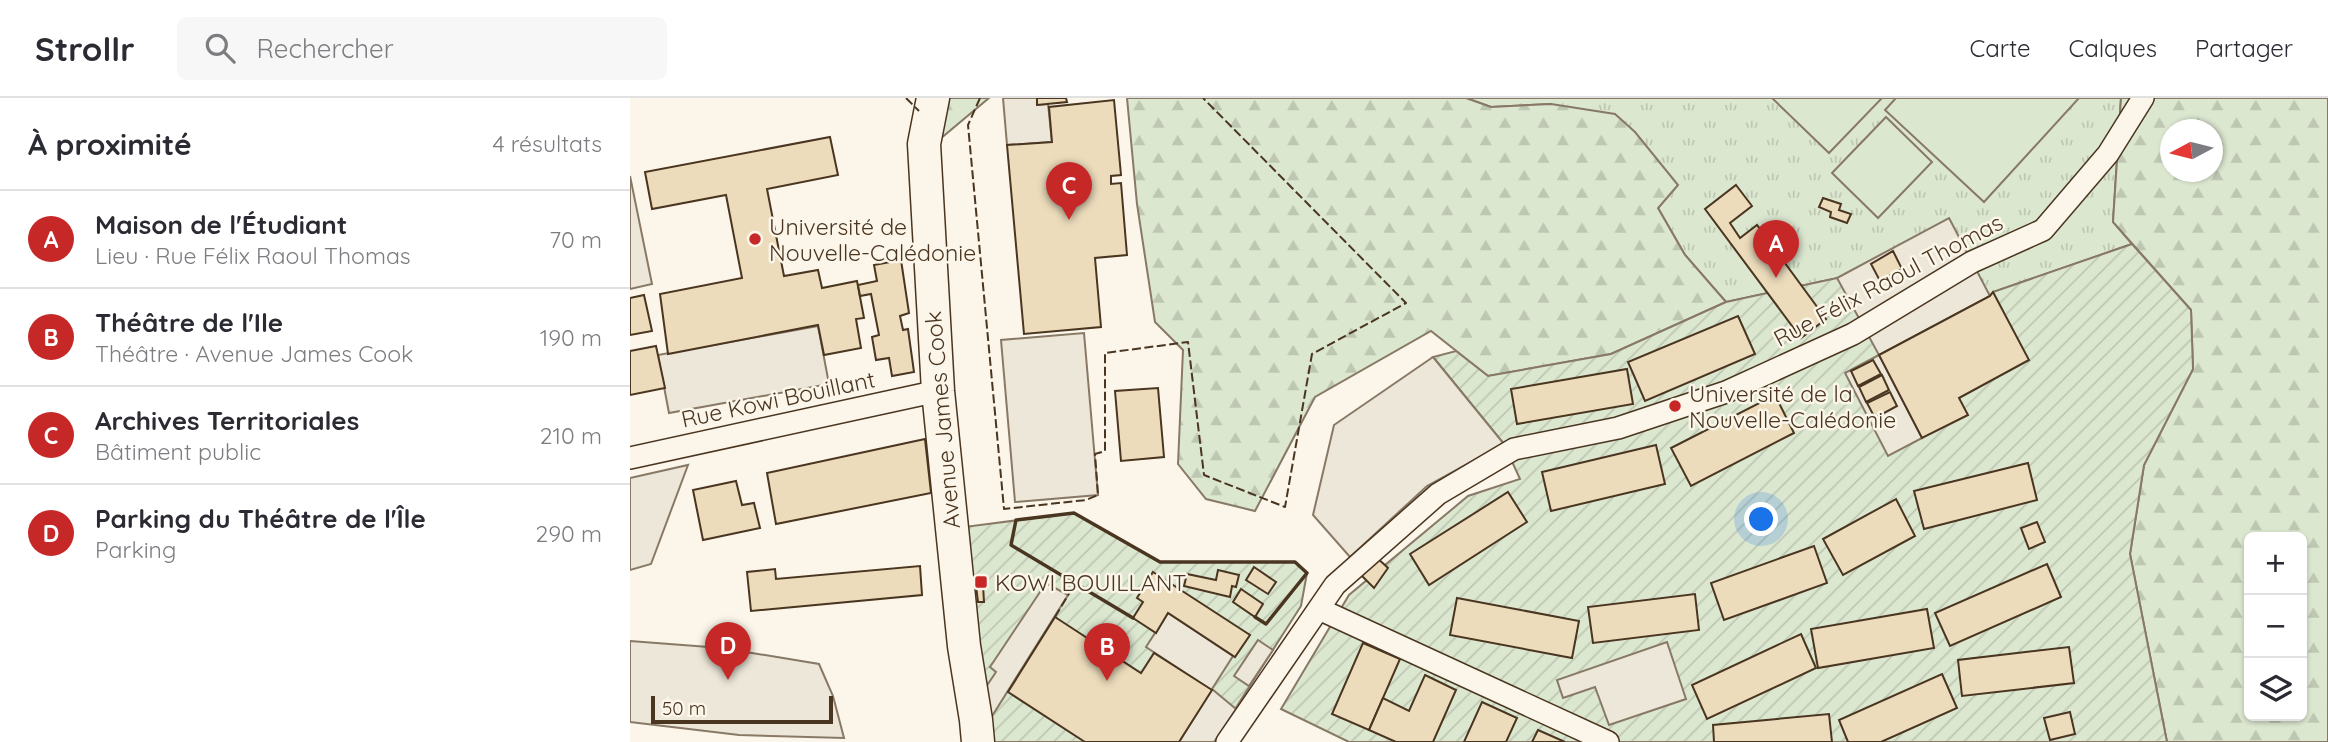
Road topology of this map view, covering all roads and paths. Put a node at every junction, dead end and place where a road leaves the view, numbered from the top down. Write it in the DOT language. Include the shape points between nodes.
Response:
graph roads {
  1 [pos="933,98"];
  2 [pos="2143,98"];
  3 [pos="938,391"];
  4 [pos="630,458"];
  5 [pos="1319,608"];
  6 [pos="978,742"];
  7 [pos="1227,742"];
  8 [pos="1608,742"];
  1 -- 3 [label="main road, Avenue James Cook" via="924,144"];
  2 -- 5 [label="street, Rue Félix Raoul Thomas" via="2108,154 2043,230 1972,262 1853,334 1726,392 1618,428 1514,449 1438,494 1346,574"];
  3 -- 4 [label="street, Rue Kowi Bouillant"];
  3 -- 6 [label="main road, Avenue James Cook"];
  5 -- 7 [label="street, Rue Félix Raoul Thomas"];
  5 -- 8 [label="street"];
}
